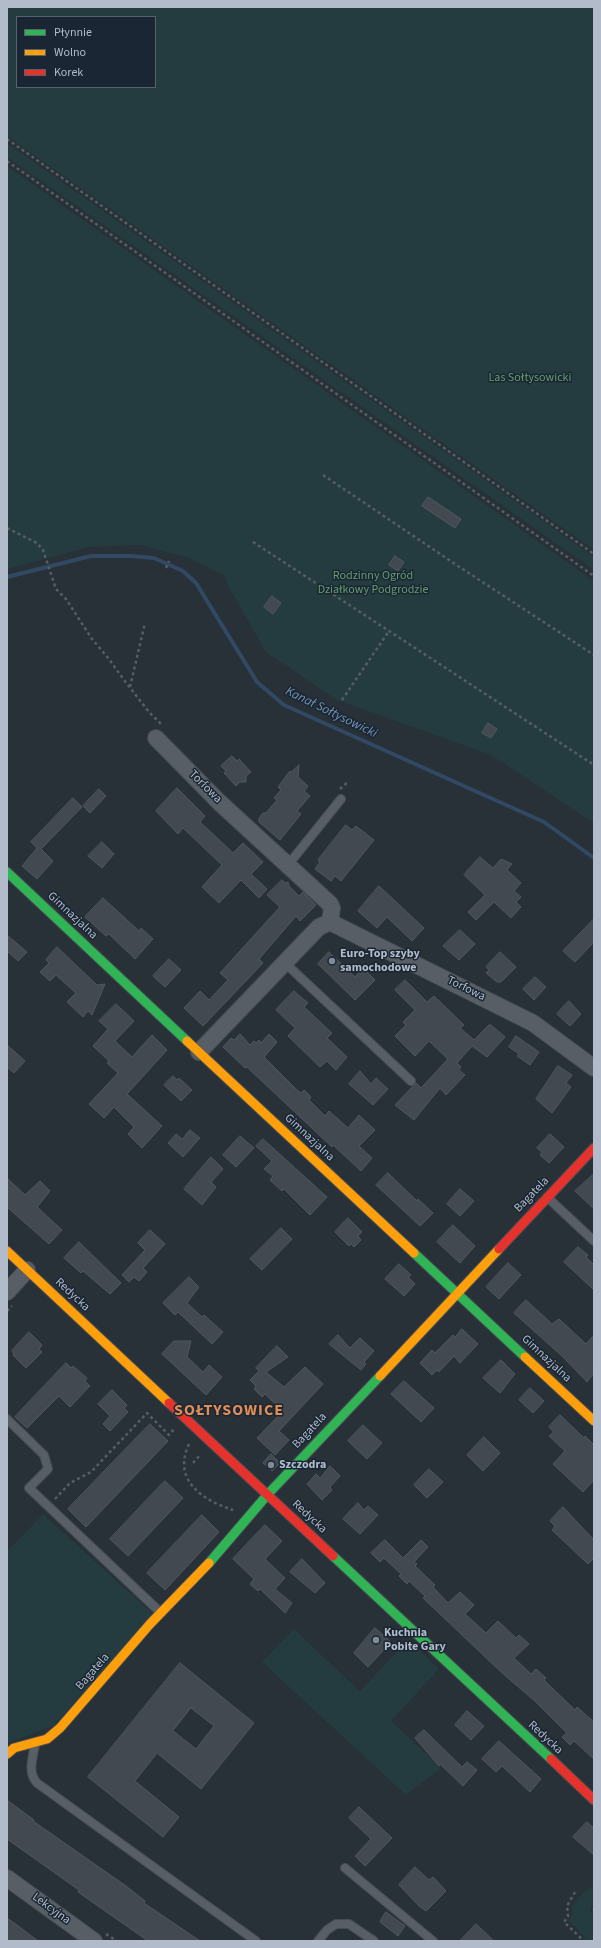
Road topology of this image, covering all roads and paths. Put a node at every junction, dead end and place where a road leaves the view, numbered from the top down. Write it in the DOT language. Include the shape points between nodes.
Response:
graph roads {
  1 [pos="7,139"];
  2 [pos="7,161"];
  3 [pos="323,475"];
  4 [pos="7,528"];
  5 [pos="253,542"];
  6 [pos="594,554"];
  7 [pos="169,561"];
  8 [pos="166,568"];
  9 [pos="594,576"];
  10 [pos="145,623"];
  11 [pos="389,630"];
  12 [pos="594,655"];
  13 [pos="130,688"];
  14 [pos="342,700"];
  15 [pos="156,738"];
  16 [pos="594,764"];
  17 [pos="341,798"];
  18 [pos="288,865"];
  19 [pos="7,872"];
  20 [pos="330,922"];
  21 [pos="285,963"];
  22 [pos="199,1052"];
  23 [pos="594,1068"];
  24 [pos="411,1081"];
  25 [pos="594,1148"];
  26 [pos="547,1197"];
  27 [pos="594,1241"];
  28 [pos="7,1251"];
  29 [pos="27,1270"];
  30 [pos="7,1292"];
  31 [pos="457,1292"];
  32 [pos="7,1419"];
  33 [pos="594,1421"];
  34 [pos="171,1432"];
  35 [pos="190,1442"];
  36 [pos="202,1454"];
  37 [pos="193,1463"];
  38 [pos="268,1494"];
  39 [pos="54,1499"];
  40 [pos="236,1510"];
  41 [pos="162,1613"];
  42 [pos="35,1743"];
  43 [pos="7,1754"];
  44 [pos="594,1800"];
  45 [pos="346,1868"];
  46 [pos="7,1878"];
  47 [pos="575,1892"];
  48 [pos="594,1908"];
  49 [pos="594,1915"];
  50 [pos="94,1941"];
  51 [pos="256,1941"];
  52 [pos="318,1941"];
  53 [pos="374,1941"];
  54 [pos="433,1941"];
  55 [pos="584,1941"];
  1 -- 6 [label="path"];
  2 -- 9 [label="path"];
  3 -- 12 [label="path"];
  4 -- 13 [label="path" via="37,543 44,550 56,589 66,599 92,639"];
  5 -- 11 [label="path"];
  7 -- 8 [label="path"];
  10 -- 13 [label="path"];
  11 -- 14 [label="path"];
  11 -- 16 [label="path"];
  13 -- 15 [label="path" via="162,724 162,731"];
  15 -- 18 [label="street, Torfowa" via="219,802"];
  17 -- 18 [label="lane"];
  18 -- 20 [label="street, Torfowa" via="330,904"];
  19 -- 22 [label="street, Gimnazjalna"];
  20 -- 21 [label="street" via="319,927"];
  20 -- 23 [label="street, Torfowa" via="533,1024"];
  21 -- 22 [label="street"];
  21 -- 24 [label="lane"];
  22 -- 31 [label="street, Gimnazjalna"];
  25 -- 26 [label="street, Bagatela"];
  26 -- 27 [label="lane"];
  26 -- 31 [label="street, Bagatela"];
  28 -- 29 [label="street, Redycka"];
  29 -- 30 [label="street"];
  29 -- 38 [label="street, Redycka"];
  31 -- 33 [label="street, Gimnazjalna"];
  31 -- 38 [label="street, Bagatela"];
  32 -- 41 [label="lane" via="47,1461 48,1468 29,1488"];
  34 -- 39 [label="path" via="168,1435 147,1413 91,1472 70,1483"];
  35 -- 40 [label="path" via="185,1452 185,1477 191,1485 214,1502"];
  36 -- 37 [label="path"];
  38 -- 41 [label="street, Bagatela" via="198,1576"];
  38 -- 44 [label="street, Redycka"];
  41 -- 42 [label="street, Bagatela" via="60,1728 47,1739"];
  42 -- 43 [label="street, Bagatela" via="14,1748"];
  42 -- 51 [label="lane" via="31,1768 32,1778 37,1784"];
  45 -- 54 [label="lane"];
  46 -- 50 [label="street, Lekcyjna"];
  47 -- 55 [label="path" via="567,1906 568,1916 564,1922"];
  48 -- 49 [label="path"];
  52 -- 53 [label="lane" via="336,1924 349,1924"];
}
